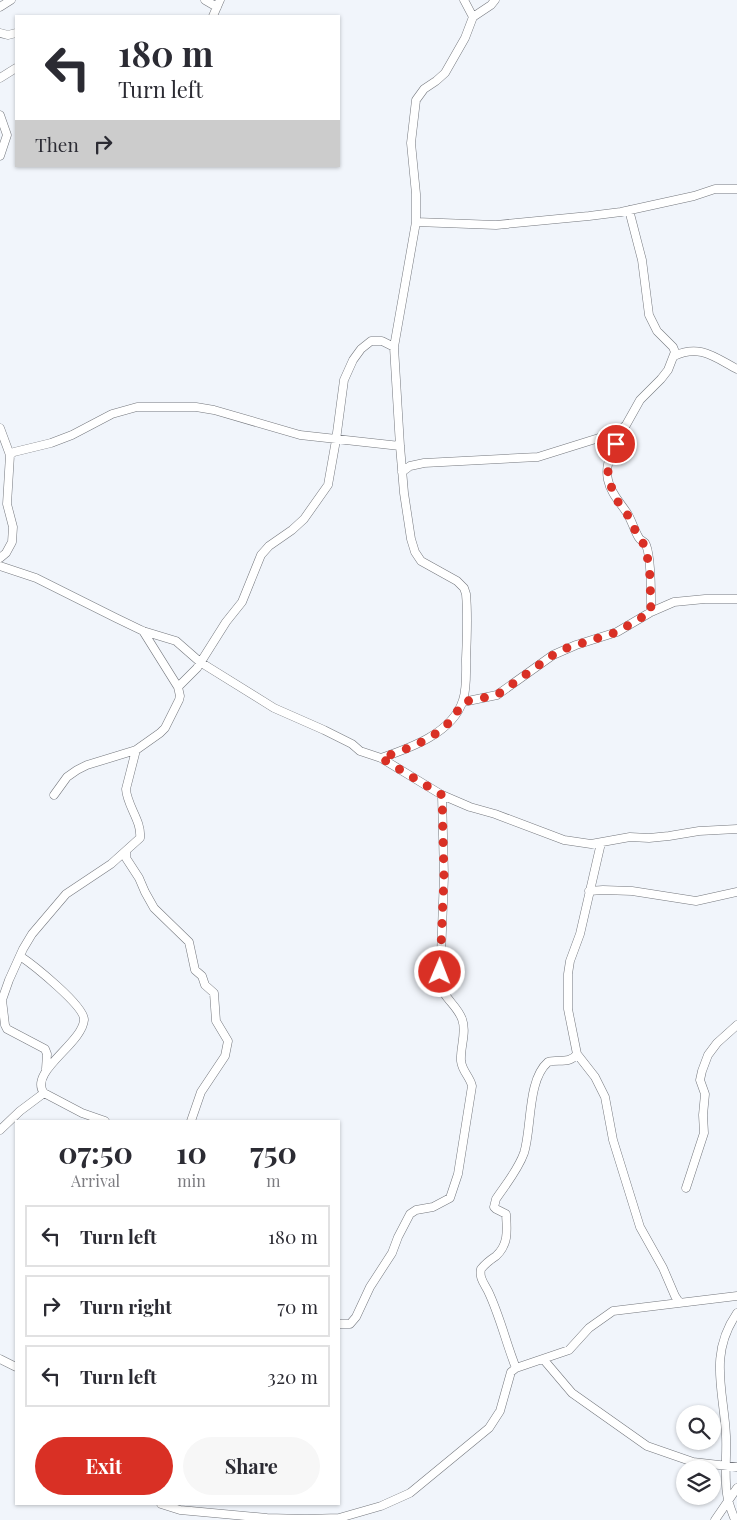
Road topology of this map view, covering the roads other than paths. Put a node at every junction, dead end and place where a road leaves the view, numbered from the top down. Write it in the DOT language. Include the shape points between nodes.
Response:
graph roads {
  1 [pos="11,0"];
  2 [pos="205,0"];
  3 [pos="464,0"];
  4 [pos="494,0"];
  5 [pos="219,3"];
  6 [pos="0,7"];
  7 [pos="213,15"];
  8 [pos="473,17"];
  9 [pos="0,33"];
  10 [pos="15,33"];
  11 [pos="15,69"];
  12 [pos="0,78"];
  13 [pos="0,115"];
  14 [pos="6,138"];
  15 [pos="15,139"];
  16 [pos="0,156"];
  17 [pos="737,189"];
  18 [pos="629,210"];
  19 [pos="416,222"];
  20 [pos="394,347"];
  21 [pos="674,356"];
  22 [pos="737,369"];
  23 [pos="0,428"];
  24 [pos="618,432"];
  25 [pos="336,440"];
  26 [pos="400,446"];
  27 [pos="10,455"];
  28 [pos="402,472"];
  29 [pos="0,558"];
  30 [pos="0,566"];
  31 [pos="737,599"];
  32 [pos="651,612"];
  33 [pos="144,630"];
  34 [pos="200,662"];
  35 [pos="178,687"];
  36 [pos="463,702"];
  37 [pos="136,750"];
  38 [pos="381,758"];
  39 [pos="54,795"];
  40 [pos="442,795"];
  41 [pos="737,829"];
  42 [pos="601,843"];
  43 [pos="126,852"];
  44 [pos="589,892"];
  45 [pos="737,892"];
  46 [pos="20,956"];
  47 [pos="1,999"];
  48 [pos="737,1025"];
  49 [pos="577,1054"];
  50 [pos="46,1069"];
  51 [pos="44,1093"];
  52 [pos="102,1120"];
  53 [pos="191,1120"];
  54 [pos="0,1130"];
  55 [pos="686,1188"];
  56 [pos="737,1296"];
  57 [pos="679,1302"];
  58 [pos="736,1317"];
  59 [pos="340,1324"];
  60 [pos="0,1359"];
  61 [pos="544,1360"];
  62 [pos="15,1366"];
  63 [pos="516,1368"];
  64 [pos="727,1466"];
  65 [pos="737,1467"];
  66 [pos="737,1488"];
  67 [pos="728,1500"];
  68 [pos="164,1505"];
  69 [pos="180,1510"];
  70 [pos="307,1519"];
  71 [pos="181,1520"];
  72 [pos="715,1520"];
  73 [pos="735,1520"];
  1 -- 6 [label="street"];
  2 -- 5 [label="street"];
  3 -- 8 [label="street"];
  4 -- 8 [label="street"];
  5 -- 7 [label="street"];
  8 -- 19 [label="street" via="445,73 424,89 416,100 411,143"];
  9 -- 10 [label="street"];
  11 -- 12 [label="street"];
  13 -- 14 [label="street"];
  14 -- 15 [label="street"];
  14 -- 16 [label="street"];
  17 -- 18 [label="street" via="715,189"];
  18 -- 19 [label="street" via="496,225"];
  18 -- 21 [label="street" via="642,260 650,316 657,331 673,347"];
  19 -- 20 [label="street"];
  20 -- 25 [label="street" via="382,341 371,341 353,360 344,380"];
  20 -- 26 [label="street"];
  21 -- 22 [label="street" via="687,351 705,352"];
  21 -- 24 [label="street" via="668,370 640,400 626,425"];
  23 -- 27 [label="street"];
  24 -- 28 [label="street" via="538,457 424,463 410,466"];
  24 -- 32 [label="street" via="608,462 608,478 616,499 646,547"];
  25 -- 26 [label="street"];
  25 -- 27 [label="street" via="280,431 204,408 137,407 112,414 52,443"];
  25 -- 34 [label="street" via="328,485 304,519 261,555 242,602"];
  26 -- 28 [label="street"];
  27 -- 29 [label="street" via="7,504 12,542"];
  28 -- 36 [label="street" via="415,552 425,564 460,584 466,594"];
  30 -- 33 [label="street" via="36,578"];
  31 -- 32 [label="street" via="683,600"];
  32 -- 36 [label="street" via="617,632 553,655 497,695"];
  33 -- 34 [label="street" via="179,643"];
  33 -- 35 [label="street"];
  34 -- 35 [label="street"];
  34 -- 38 [label="street" via="274,708"];
  35 -- 37 [label="street" via="179,700 165,728"];
  36 -- 38 [label="street" via="452,719 436,733"];
  37 -- 39 [label="street" via="77,770"];
  37 -- 43 [label="street" via="126,789 140,835"];
  38 -- 40 [label="street"];
  40 -- 42 [label="street" via="470,808 564,840"];
  40 -- 59 [label="street" via="444,876 440,983 462,1018 461,1060 472,1086 460,1165 450,1198 410,1214 356,1317 350,1324"];
  41 -- 42 [label="street" via="656,838 630,837"];
  42 -- 44 [label="street"];
  43 -- 46 [label="street" via="66,894 32,934"];
  43 -- 53 [label="street" via="126,858 154,908 189,942 195,970 214,992 216,1024 228,1041 225,1056 201,1092"];
  44 -- 45 [label="street" via="629,891 696,901"];
  44 -- 49 [label="street" via="568,974 568,1009"];
  46 -- 47 [label="street"];
  46 -- 50 [label="street" via="50,979 84,1017 84,1023 70,1044"];
  47 -- 50 [label="street" via="7,1029 45,1049 48,1054"];
  48 -- 55 [label="street" via="717,1043 702,1070 704,1133"];
  49 -- 57 [label="street" via="595,1077 605,1097 640,1227"];
  49 -- 63 [label="street" via="568,1061 548,1062 540,1071 530,1108 525,1151 495,1203 496,1209 506,1214 505,1244 481,1269 481,1278"];
  50 -- 51 [label="street" via="40,1084"];
  51 -- 52 [label="street"];
  51 -- 54 [label="street"];
  56 -- 57 [label="street"];
  57 -- 61 [label="street" via="612,1312 589,1328 569,1350"];
  58 -- 64 [label="street" via="720,1355"];
  60 -- 62 [label="street"];
  61 -- 63 [label="street"];
  61 -- 64 [label="street" via="572,1393 647,1446 693,1462"];
  63 -- 70 [label="street" via="511,1372 500,1411 489,1428 410,1493 346,1517"];
  64 -- 65 [label="street"];
  64 -- 67 [label="street"];
  66 -- 67 [label="street"];
  67 -- 72 [label="street"];
  67 -- 73 [label="street"];
  68 -- 69 [label="street"];
  69 -- 70 [label="street"];
  69 -- 71 [label="street"];
}
